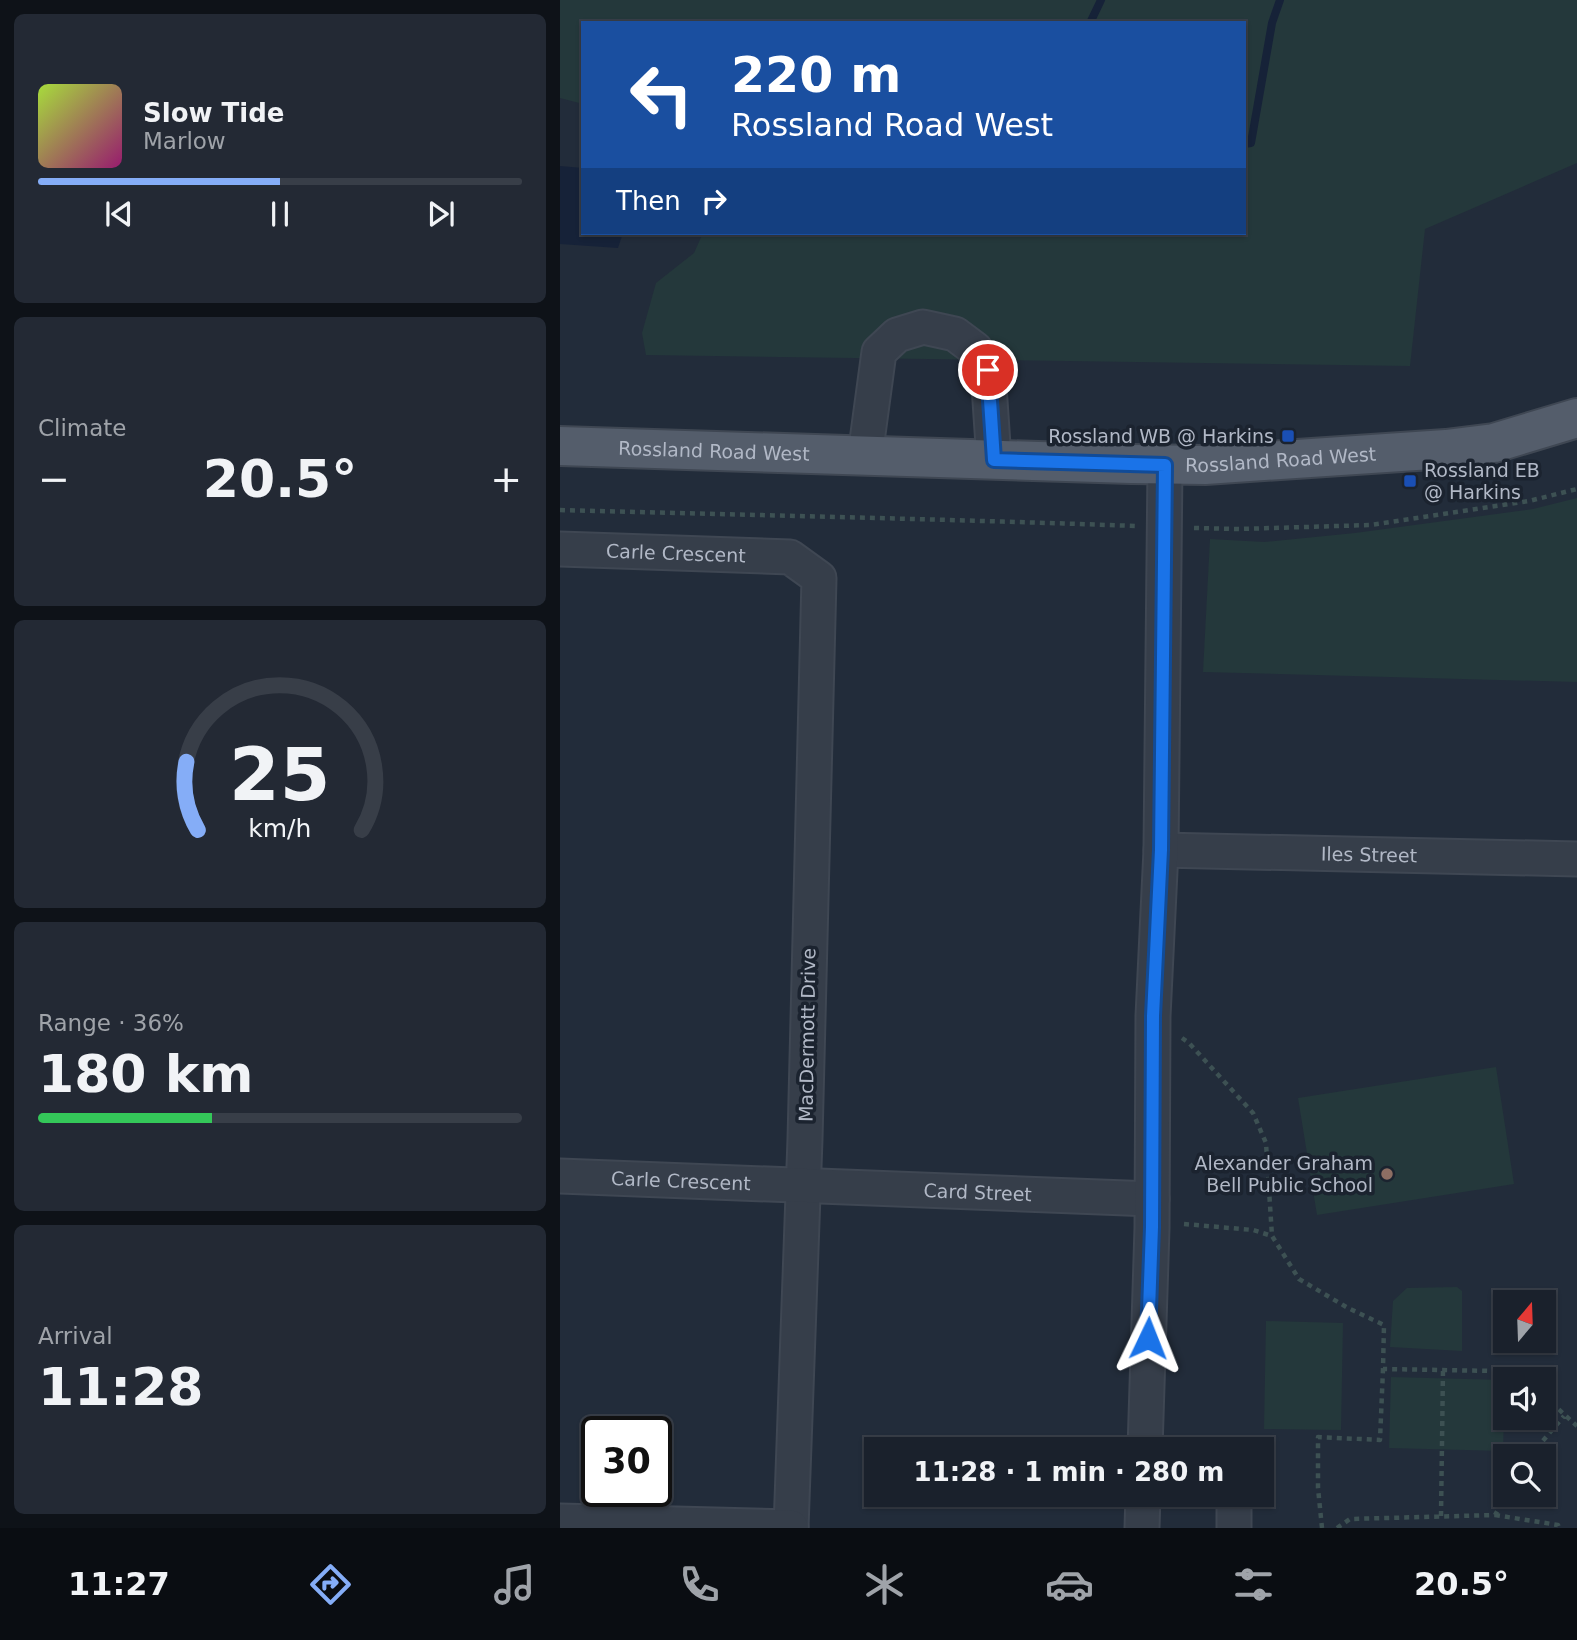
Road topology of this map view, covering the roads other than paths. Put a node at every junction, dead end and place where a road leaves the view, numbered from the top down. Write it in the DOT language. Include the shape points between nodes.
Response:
graph roads {
  1 [pos="1577,418"];
  2 [pos="560,446"];
  3 [pos="865,456"];
  4 [pos="994,460"];
  5 [pos="1165,465"];
  6 [pos="560,549"];
  7 [pos="790,557"];
  8 [pos="1161,850"];
  9 [pos="1577,859"];
  10 [pos="560,1176"];
  11 [pos="803,1185"];
  12 [pos="1152,1199"];
  13 [pos="1144,1437"];
  14 [pos="1143,1507"];
  15 [pos="560,1521"];
  16 [pos="791,1528"];
  17 [pos="1142,1528"];
  1 -- 5 [label="main road, Rossland Road West" via="1494,443 1446,449"];
  2 -- 3 [label="main road, Rossland Road West"];
  3 -- 4 [label="main road, Rossland Road West"];
  3 -- 4 [label="street" via="878,352 897,335 923,327 956,334 975,349 988,370"];
  4 -- 5 [label="main road, Rossland Road West"];
  5 -- 8 [label="street"];
  6 -- 7 [label="street, Carle Crescent"];
  7 -- 11 [label="street, MacDermott Drive" via="818,578"];
  8 -- 9 [label="street, Iles Street"];
  8 -- 12 [label="street" via="1153,1016"];
  10 -- 11 [label="street, Carle Crescent"];
  11 -- 12 [label="street, Card Street"];
  11 -- 16 [label="street, MacDermott Drive"];
  12 -- 13 [label="street"];
  14 -- 17 [label="street"];
  15 -- 16 [label="street"];
}
